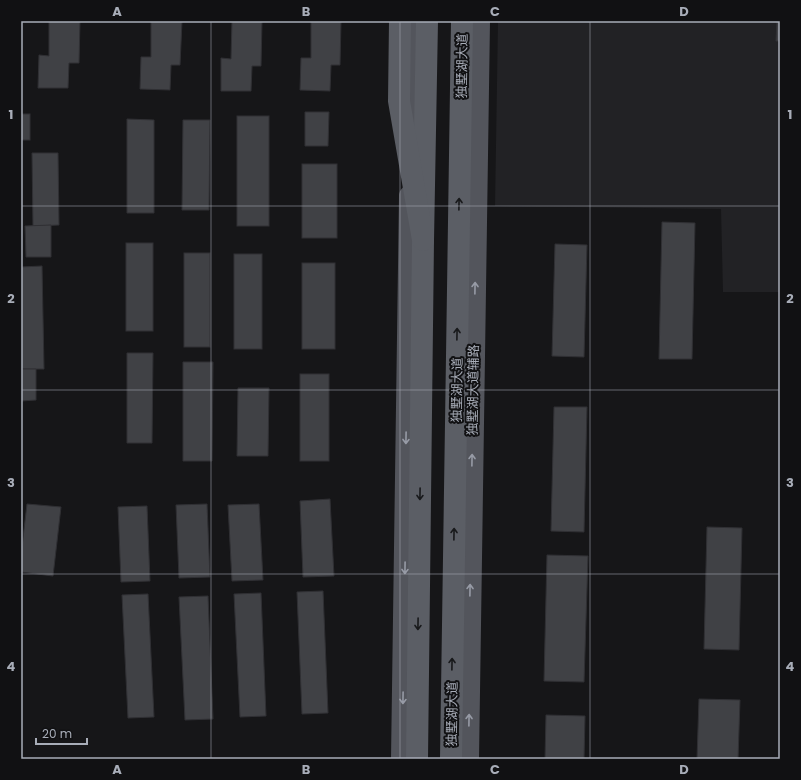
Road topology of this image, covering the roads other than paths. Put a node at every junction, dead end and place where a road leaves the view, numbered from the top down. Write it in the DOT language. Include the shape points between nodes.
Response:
graph roads {
  1 [pos="400,21"];
  2 [pos="412,21"];
  3 [pos="427,21"];
  4 [pos="462,21"];
  5 [pos="479,21"];
  6 [pos="423,240"];
  7 [pos="402,759"];
  8 [pos="417,759"];
  9 [pos="451,759"];
  10 [pos="468,759"];
  1 -- 6 [label="highway, bridge" via="399,101"];
  2 -- 7 [label="main road, one-way"];
  3 -- 6 [label="highway, bridge"];
  9 -- 4 [label="highway, 独墅湖大道, one-way"];
  10 -- 5 [label="main road, 独墅湖大道辅路, one-way"];
  6 -- 8 [label="highway, one-way"];
}
